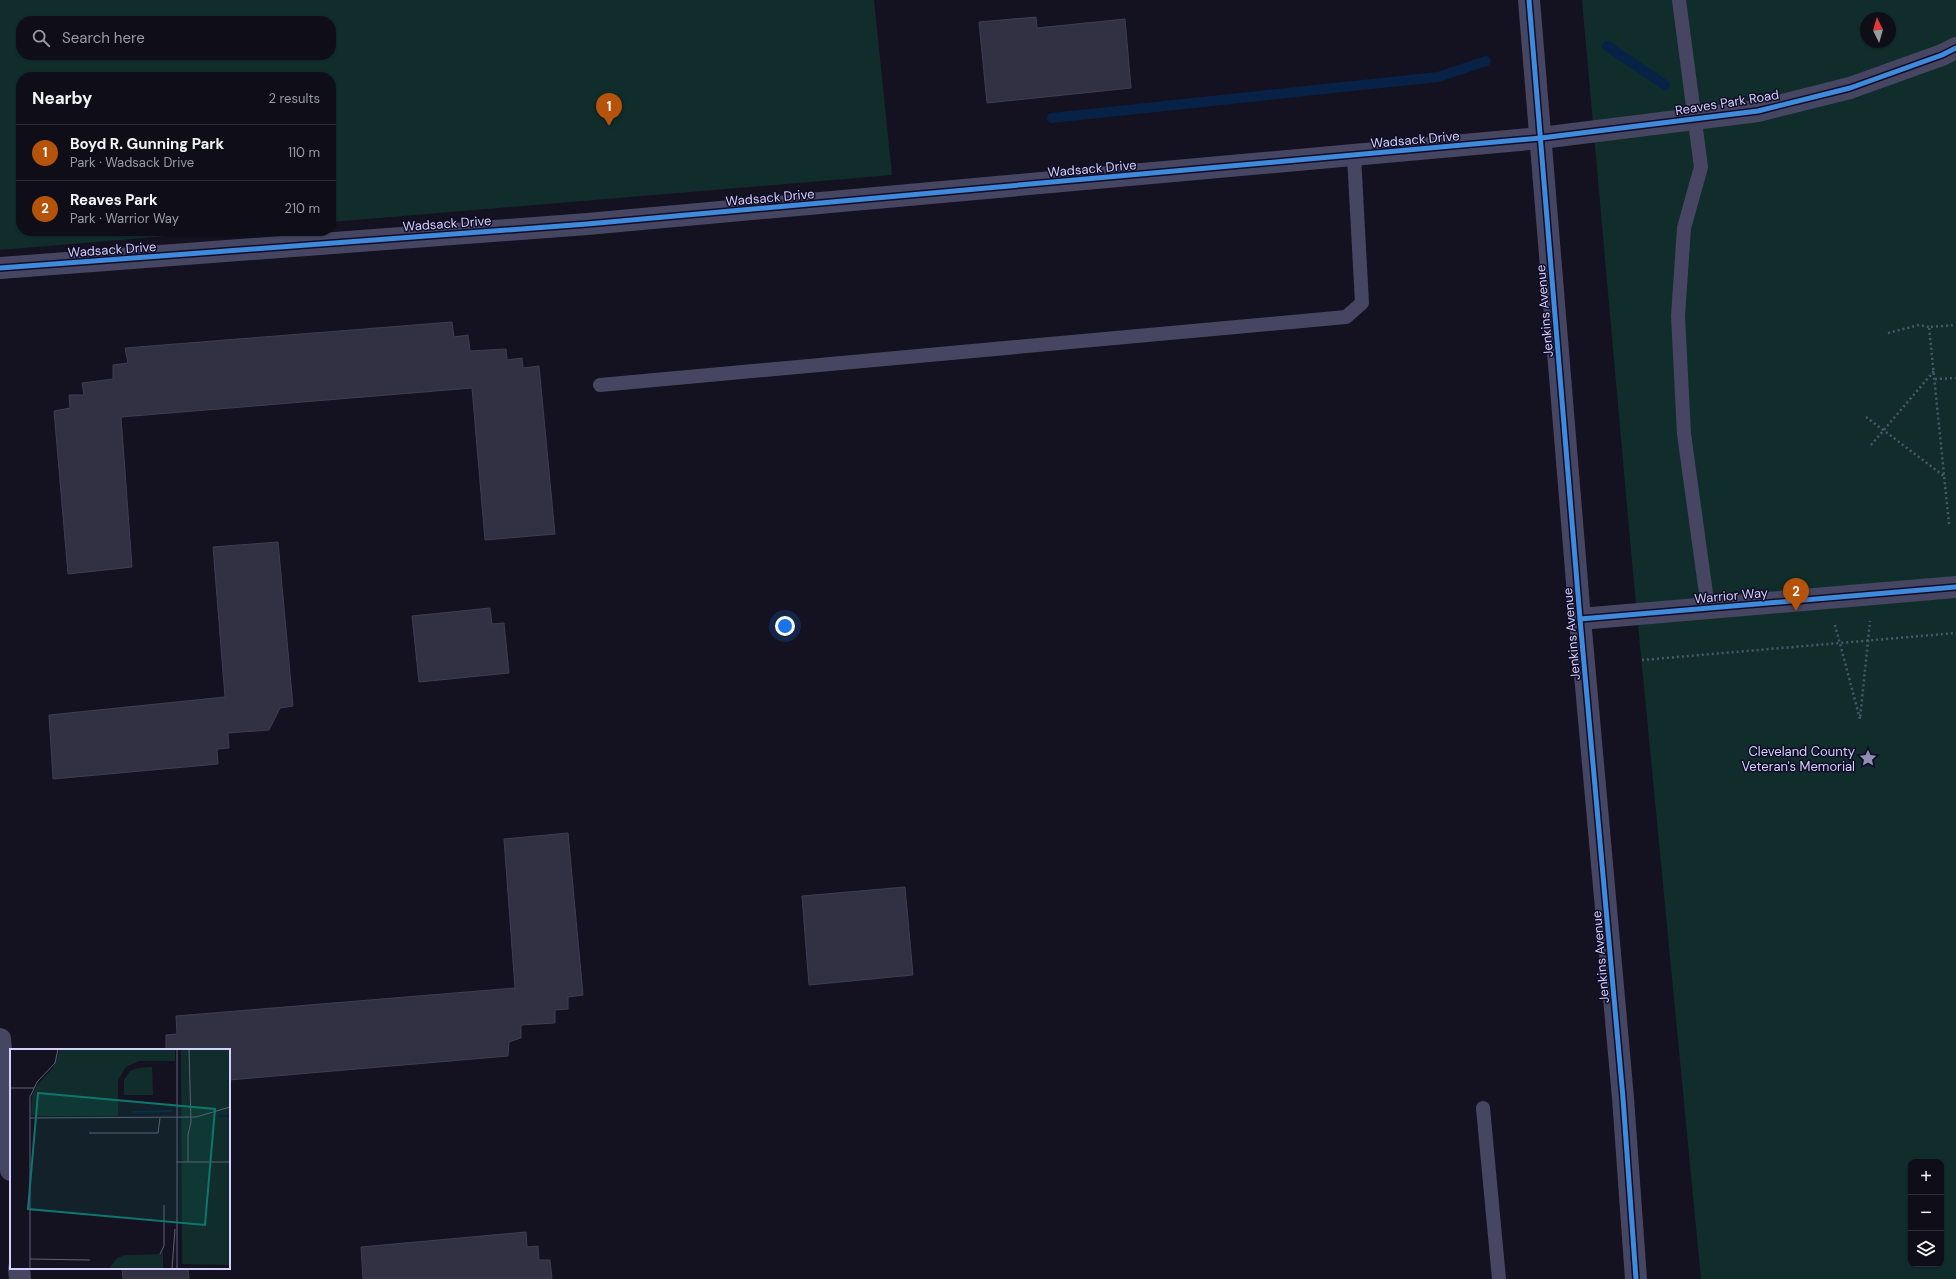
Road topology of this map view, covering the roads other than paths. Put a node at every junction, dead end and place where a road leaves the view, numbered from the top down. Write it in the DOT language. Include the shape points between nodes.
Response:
graph roads {
  1 [pos="1529,0"];
  2 [pos="1680,0"];
  3 [pos="1956,48"];
  4 [pos="1694,118"];
  5 [pos="1540,138"];
  6 [pos="1354,156"];
  7 [pos="0,268"];
  8 [pos="600,385"];
  9 [pos="1956,587"];
  10 [pos="1708,608"];
  11 [pos="1580,619"];
  12 [pos="0,1039"];
  13 [pos="1483,1108"];
  14 [pos="10,1158"];
  15 [pos="19,1269"];
  16 [pos="1634,1275"];
  17 [pos="20,1279"];
  18 [pos="1499,1279"];
  1 -- 5 [label="street, Jenkins Avenue"];
  2 -- 4 [label="lane"];
  3 -- 4 [label="street, Reaves Park Road" via="1850,88 1758,111"];
  4 -- 5 [label="street, Reaves Park Road"];
  4 -- 10 [label="lane" via="1701,168 1684,228 1678,316 1684,434"];
  5 -- 6 [label="street, Wadsack Drive"];
  5 -- 11 [label="street, Jenkins Avenue"];
  6 -- 7 [label="street, Wadsack Drive" via="587,224"];
  6 -- 8 [label="lane" via="1362,303 1346,317"];
  9 -- 10 [label="street, Warrior Way"];
  10 -- 11 [label="street, Warrior Way"];
  11 -- 16 [label="street, Jenkins Avenue" via="1623,1098"];
  12 -- 14 [label="street"];
  13 -- 18 [label="lane"];
  15 -- 17 [label="street"];
}
